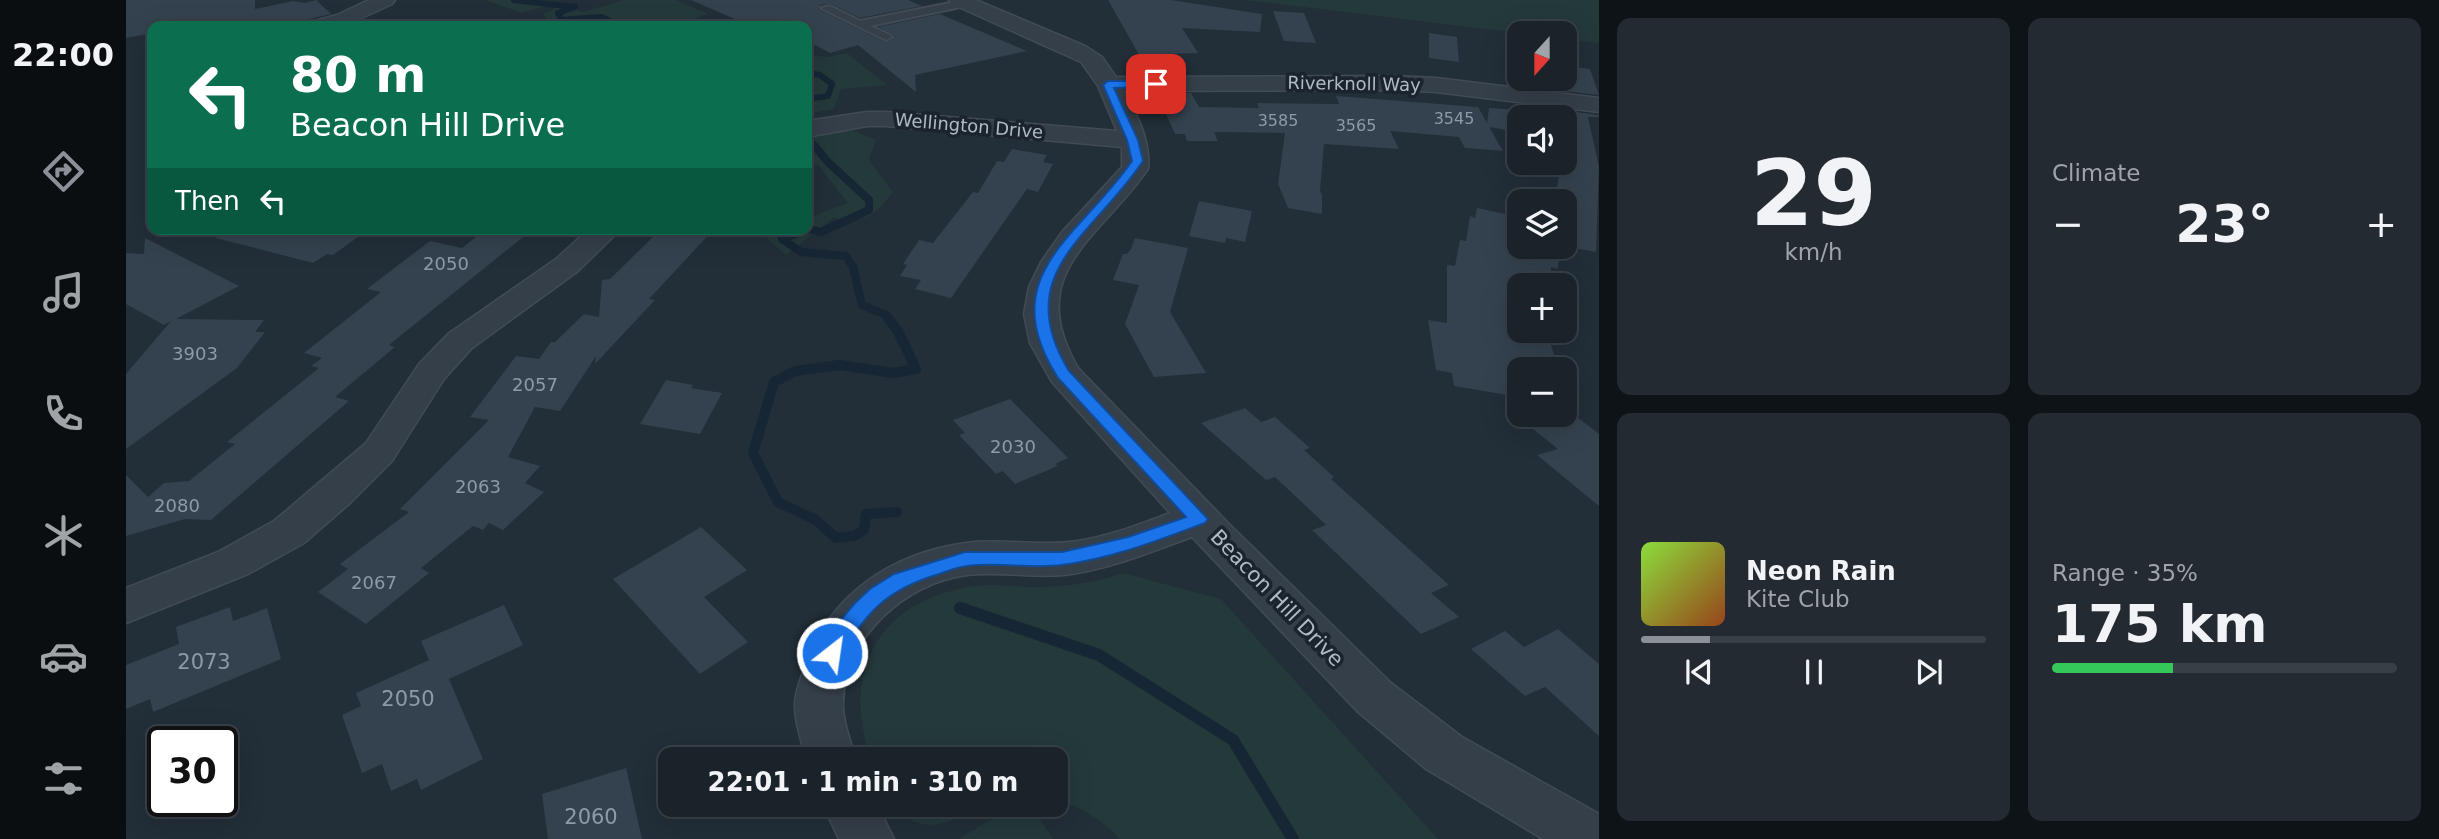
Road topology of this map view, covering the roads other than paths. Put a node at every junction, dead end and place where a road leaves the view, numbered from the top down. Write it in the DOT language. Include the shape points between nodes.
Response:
graph roads {
  1 [pos="385,0"];
  2 [pos="962,2"];
  3 [pos="826,8"];
  4 [pos="336,21"];
  5 [pos="859,25"];
  6 [pos="886,37"];
  7 [pos="1108,85"];
  8 [pos="1599,105"];
  9 [pos="812,128"];
  10 [pos="1132,140"];
  11 [pos="600,235"];
  12 [pos="1199,519"];
  13 [pos="126,606"];
  14 [pos="828,747"];
  15 [pos="855,817"];
  16 [pos="867,839"];
  17 [pos="1592,839"];
  1 -- 4 [label="street"];
  2 -- 5 [label="lane"];
  2 -- 7 [label="street, Beacon Hill Drive" via="1084,54"];
  3 -- 5 [label="lane"];
  5 -- 6 [label="lane"];
  7 -- 8 [label="street, Riverknoll Way" via="1393,83"];
  7 -- 10 [label="street, Beacon Hill Drive"];
  9 -- 10 [label="street, Wellington Drive" via="886,119"];
  10 -- 12 [label="street, Beacon Hill Drive" via="1137,153 1135,169 1048,273 1041,301 1043,327 1056,364 1075,388"];
  11 -- 13 [label="street" via="567,265 460,341 431,372 379,452 289,532 233,563"];
  12 -- 14 [label="street" via="1130,543 1062,559 965,559 901,579 877,595 847,627 834,649 819,707"];
  12 -- 17 [label="street, Beacon Hill Drive" via="1411,729"];
  15 -- 16 [label="street"];
}
